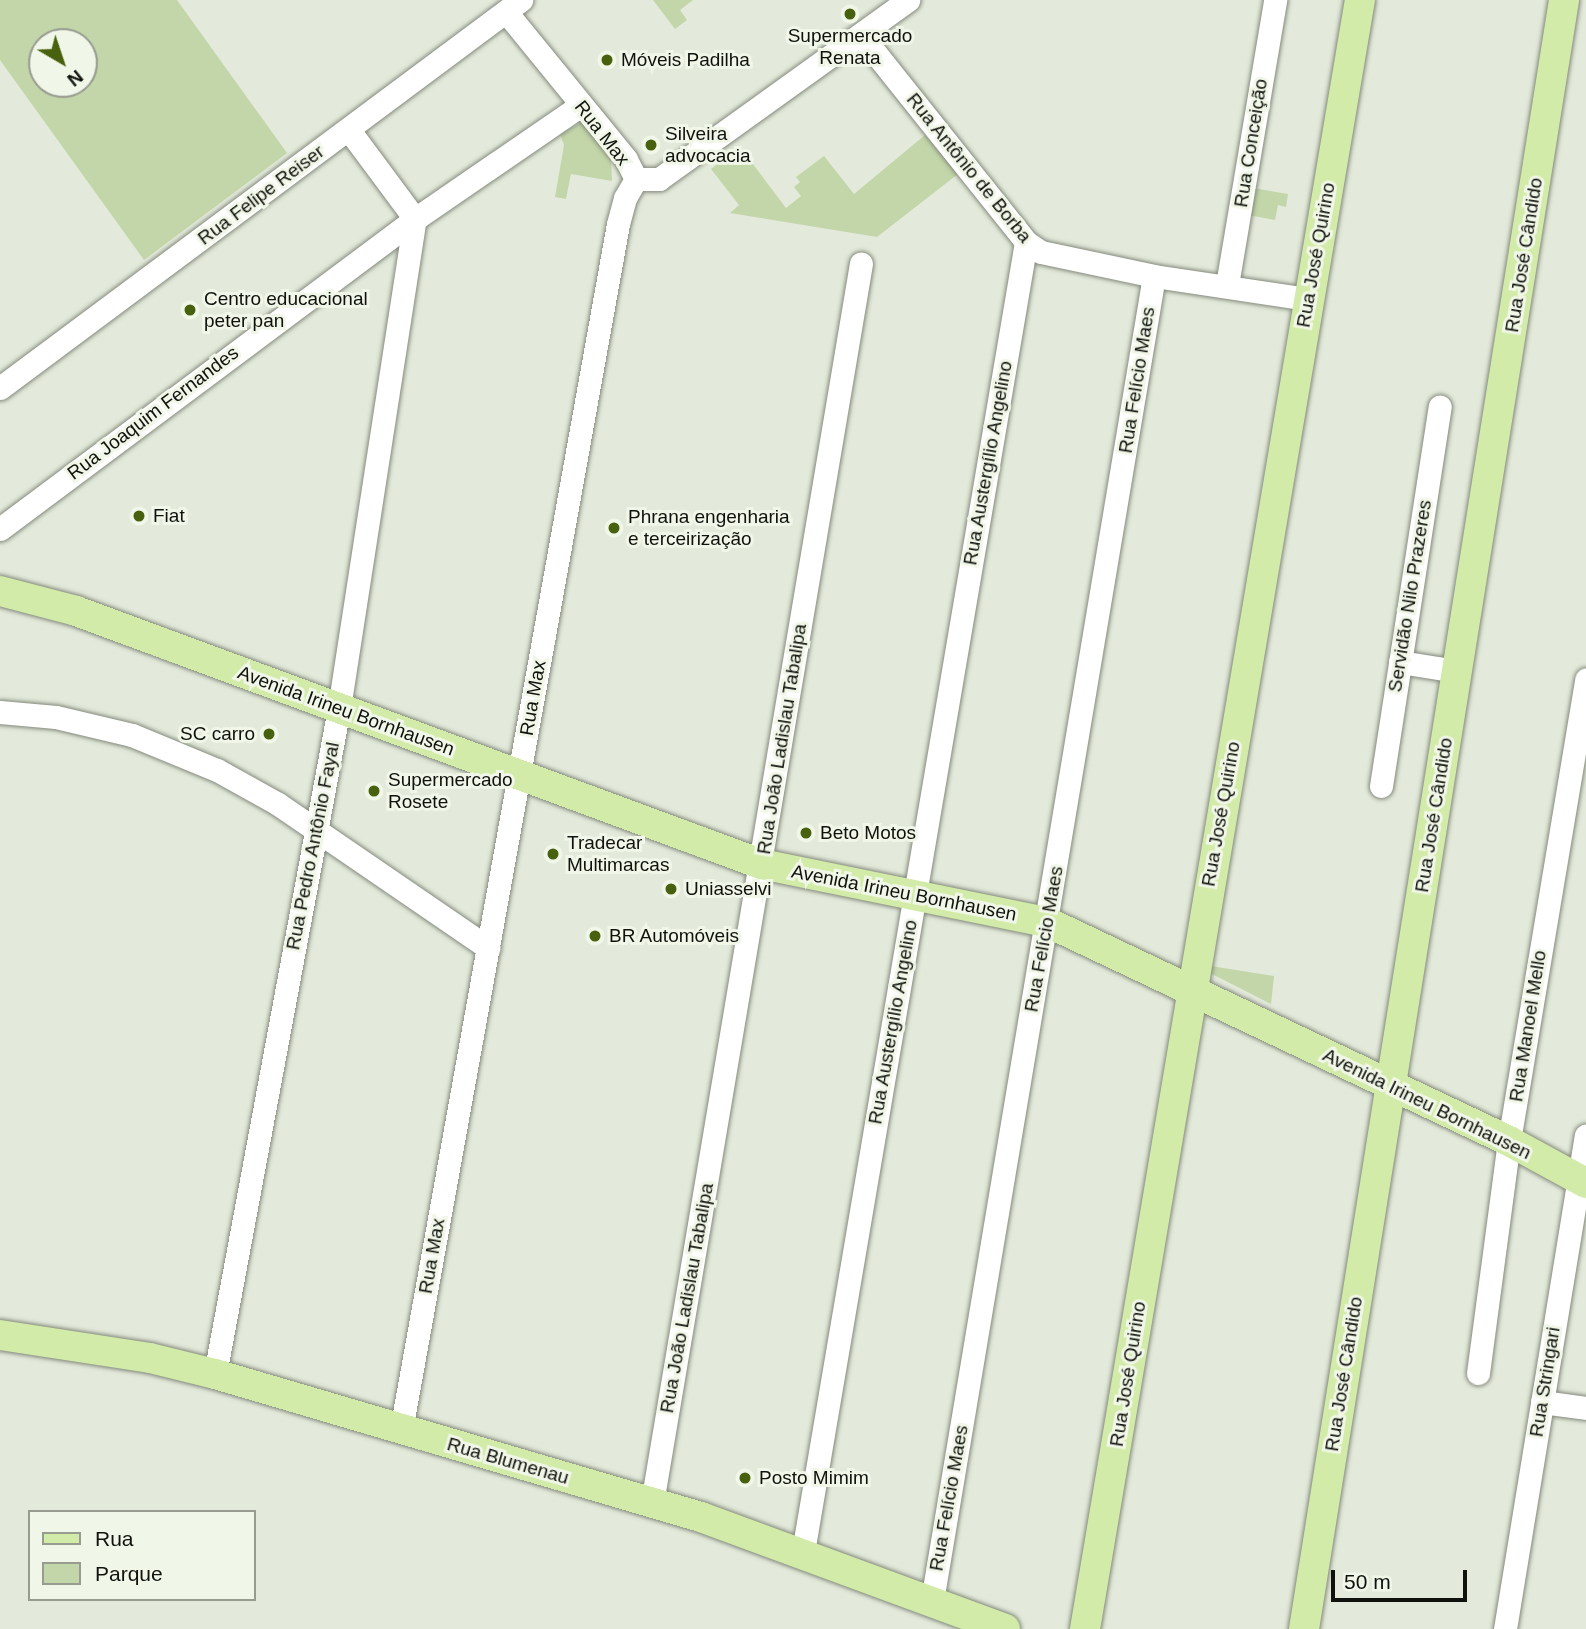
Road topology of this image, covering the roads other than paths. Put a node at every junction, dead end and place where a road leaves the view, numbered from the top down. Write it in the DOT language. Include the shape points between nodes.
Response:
graph roads {
  1 [pos="908,0"];
  2 [pos="1275,0"];
  3 [pos="1360,0"];
  4 [pos="1564,0"];
  5 [pos="513,6"];
  6 [pos="861,34"];
  7 [pos="581,106"];
  8 [pos="349,130"];
  9 [pos="636,179"];
  10 [pos="415,219"];
  11 [pos="1026,242"];
  12 [pos="862,264"];
  13 [pos="1154,276"];
  14 [pos="1227,285"];
  15 [pos="1308,299"];
  16 [pos="0,388"];
  17 [pos="1440,407"];
  18 [pos="0,529"];
  19 [pos="0,591"];
  20 [pos="1400,662"];
  21 [pos="1457,671"];
  22 [pos="1586,679"];
  23 [pos="339,708"];
  24 [pos="0,712"];
  25 [pos="519,776"];
  26 [pos="1381,786"];
  27 [pos="316,830"];
  28 [pos="761,864"];
  29 [pos="914,895"];
  30 [pos="1047,922"];
  31 [pos="488,948"];
  32 [pos="1191,990"];
  33 [pos="1391,1087"];
  34 [pos="1586,1136"];
  35 [pos="1509,1142"];
  36 [pos="1582,1181"];
  37 [pos="0,1335"];
  38 [pos="1478,1373"];
  39 [pos="215,1374"];
  40 [pos="1542,1402"];
  41 [pos="1586,1408"];
  42 [pos="401,1430"];
  43 [pos="652,1503"];
  44 [pos="803,1552"];
  45 [pos="932,1601"];
  46 [pos="1005,1629"];
  47 [pos="1085,1629"];
  48 [pos="1304,1629"];
  49 [pos="1505,1629"];
  1 -- 6 [label="street"];
  2 -- 14 [label="street, Rua Conceição"];
  3 -- 15 [label="main road, Rua José Quirino"];
  4 -- 21 [label="main road, Rua José Cândido"];
  5 -- 7 [label="street, Rua Max"];
  5 -- 8 [label="street, Rua Felipe Reiser"];
  6 -- 9 [label="street" via="659,179"];
  6 -- 11 [label="street, Rua Antônio de Borba"];
  7 -- 9 [label="street, Rua Max" via="626,159"];
  7 -- 10 [label="street, Rua Joaquim Fernandes"];
  8 -- 10 [label="street"];
  8 -- 16 [label="street, Rua Felipe Reiser"];
  9 -- 25 [label="street, Rua Max" via="618,224"];
  10 -- 18 [label="street, Rua Joaquim Fernandes"];
  10 -- 23 [label="street, Rua Pedro Antônio Fayal"];
  11 -- 13 [label="street, Rua Antônio de Borba" via="1041,252"];
  11 -- 29 [label="street, Rua Austergílio Angelino"];
  12 -- 28 [label="street, Rua João Ladislau Tabalipa"];
  13 -- 14 [label="street, Rua Antônio de Borba"];
  13 -- 30 [label="street, Rua Felício Maes"];
  14 -- 15 [label="street, Rua Antônio de Borba"];
  15 -- 32 [label="main road, Rua José Quirino"];
  17 -- 20 [label="street, Servidão Nilo Prazeres"];
  19 -- 23 [label="main road, Avenida Irineu Bornhausen" via="76,611"];
  20 -- 21 [label="street"];
  20 -- 26 [label="street, Servidão Nilo Prazeres"];
  21 -- 33 [label="main road, Rua José Cândido"];
  22 -- 35 [label="street, Rua Manoel Mello"];
  23 -- 25 [label="main road, Avenida Irineu Bornhausen"];
  23 -- 27 [label="street, Rua Pedro Antônio Fayal"];
  24 -- 27 [label="street" via="56,717 171,749 218,770"];
  25 -- 28 [label="main road, Avenida Irineu Bornhausen"];
  25 -- 31 [label="street, Rua Max"];
  27 -- 31 [label="street"];
  27 -- 39 [label="street, Rua Pedro Antônio Fayal"];
  28 -- 29 [label="main road, Avenida Irineu Bornhausen"];
  28 -- 43 [label="street, Rua João Ladislau Tabalipa"];
  29 -- 30 [label="main road, Avenida Irineu Bornhausen"];
  29 -- 44 [label="street, Rua Austergílio Angelino"];
  30 -- 32 [label="main road, Avenida Irineu Bornhausen"];
  30 -- 45 [label="street, Rua Felício Maes"];
  31 -- 42 [label="street, Rua Max"];
  32 -- 33 [label="main road, Avenida Irineu Bornhausen"];
  32 -- 47 [label="main road, Rua José Quirino"];
  33 -- 35 [label="main road, Avenida Irineu Bornhausen"];
  33 -- 48 [label="main road, Rua José Cândido"];
  34 -- 36 [label="street, Rua Stringari"];
  35 -- 36 [label="main road, Avenida Irineu Bornhausen"];
  35 -- 38 [label="street, Rua Manoel Mello"];
  36 -- 40 [label="street, Rua Stringari"];
  37 -- 39 [label="main road, Rua Blumenau" via="150,1358"];
  39 -- 42 [label="main road, Rua Blumenau"];
  40 -- 41 [label="street"];
  40 -- 49 [label="street, Rua Stringari"];
  42 -- 43 [label="main road, Rua Blumenau"];
  43 -- 44 [label="main road, Rua Blumenau"];
  44 -- 45 [label="main road, Rua Blumenau"];
  45 -- 46 [label="main road, Rua Blumenau"];
}
